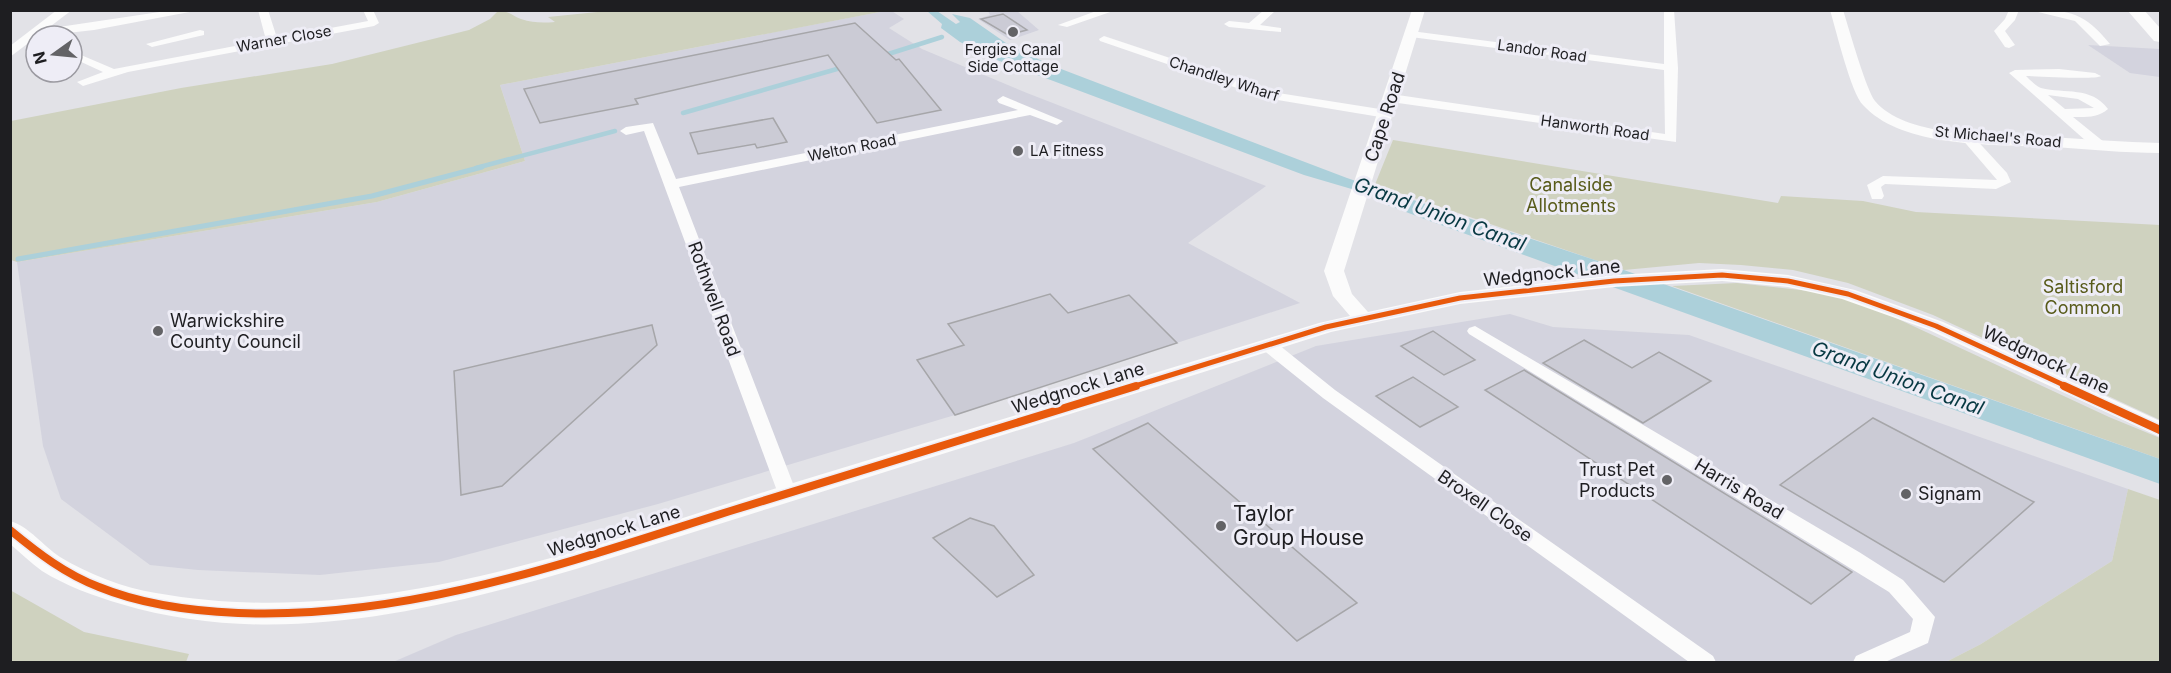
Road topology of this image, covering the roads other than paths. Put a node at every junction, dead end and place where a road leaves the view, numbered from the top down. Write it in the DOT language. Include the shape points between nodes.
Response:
graph roads {
  1 [pos="66,10"];
  2 [pos="195,10"];
  3 [pos="263,10"];
  4 [pos="368,10"];
  5 [pos="1111,10"];
  6 [pos="1270,10"];
  7 [pos="1419,10"];
  8 [pos="1670,10"];
  9 [pos="1836,10"];
  10 [pos="2014,10"];
  11 [pos="2035,10"];
  12 [pos="2134,10"];
  13 [pos="1052,19"];
  14 [pos="46,24"];
  15 [pos="1229,24"];
  16 [pos="1064,25"];
  17 [pos="1251,27"];
  18 [pos="84,28"];
  19 [pos="1075,30"];
  20 [pos="1277,30"];
  21 [pos="200,33"];
  22 [pos="1411,34"];
  23 [pos="2160,37"];
  24 [pos="178,38"];
  25 [pos="1104,39"];
  26 [pos="24,41"];
  27 [pos="272,41"];
  28 [pos="152,44"];
  29 [pos="1993,44"];
  30 [pos="2088,44"];
  31 [pos="1135,50"];
  32 [pos="10,53"];
  33 [pos="181,58"];
  34 [pos="84,59"];
  35 [pos="1115,59"];
  36 [pos="1672,68"];
  37 [pos="112,72"];
  38 [pos="2095,76"];
  39 [pos="84,82"];
  40 [pos="2036,91"];
  41 [pos="1391,98"];
  42 [pos="1003,100"];
  43 [pos="1032,111"];
  44 [pos="2061,113"];
  45 [pos="1386,114"];
  46 [pos="1057,121"];
  47 [pos="626,131"];
  48 [pos="1967,138"];
  49 [pos="2099,145"];
  50 [pos="2159,149"];
  51 [pos="672,184"];
  52 [pos="1877,196"];
  53 [pos="1363,318"];
  54 [pos="1475,331"];
  55 [pos="1268,345"];
  56 [pos="2160,430"];
  57 [pos="787,494"];
  58 [pos="10,530"];
  59 [pos="1706,663"];
  60 [pos="1864,663"];
  1 -- 14 [label="street"];
  2 -- 18 [label="street"];
  3 -- 27 [label="street"];
  4 -- 27 [label="street, Warner Close" via="374,23"];
  5 -- 16 [label="street"];
  6 -- 17 [label="street"];
  7 -- 22 [label="street, Cape Road"];
  8 -- 36 [label="street, Hanworth Road"];
  9 -- 48 [label="street, St Michael's Road" via="1871,106 1905,125"];
  10 -- 29 [label="street" via="1999,31 2013,45"];
  11 -- 30 [label="street" via="2080,19 2110,44"];
  12 -- 23 [label="main road"];
  13 -- 16 [label="street"];
  15 -- 17 [label="street"];
  16 -- 19 [label="street"];
  17 -- 20 [label="street"];
  21 -- 24 [label="street"];
  22 -- 36 [label="street, Landor Road"];
  22 -- 41 [label="street, Cape Road"];
  24 -- 28 [label="street"];
  24 -- 33 [label="street"];
  25 -- 31 [label="street, Chandley Wharf"];
  26 -- 32 [label="street"];
  27 -- 33 [label="street, Warner Close"];
  31 -- 35 [label="street"];
  31 -- 45 [label="street, Chandley Wharf" via="1270,95"];
  33 -- 37 [label="street, Warner Close"];
  34 -- 37 [label="street"];
  36 -- 41 [label="street, Hanworth Road" via="1671,139"];
  37 -- 39 [label="street, Warner Close"];
  38 -- 40 [label="street" via="2015,73"];
  40 -- 44 [label="street"];
  40 -- 44 [label="street" via="2084,98 2102,109 2094,113"];
  41 -- 45 [label="street, Cape Road"];
  42 -- 43 [label="street"];
  43 -- 46 [label="street"];
  43 -- 51 [label="street, Welton Road"];
  44 -- 49 [label="street"];
  45 -- 53 [label="street, Cape Road" via="1334,271 1343,296"];
  47 -- 51 [label="street, Rothwell Road" via="649,126"];
  48 -- 49 [label="street, St Michael's Road"];
  48 -- 52 [label="street" via="2004,182 1996,185 1883,180 1874,185"];
  49 -- 50 [label="street, St Michael's Road"];
  51 -- 57 [label="street, Rothwell Road"];
  53 -- 55 [label="street, Wedgnock Lane"];
  53 -- 56 [label="street, Wedgnock Lane" via="1460,298 1560,285 1722,274 1788,281 1868,300 1936,326"];
  54 -- 60 [label="street, Harris Road" via="1896,586 1924,617 1920,638"];
  55 -- 57 [label="street, Wedgnock Lane"];
  55 -- 59 [label="street, Broxell Close" via="1320,388"];
  57 -- 58 [label="street, Wedgnock Lane" via="469,588 395,603 285,612 219,611 128,597 67,574 32,551"];
}
